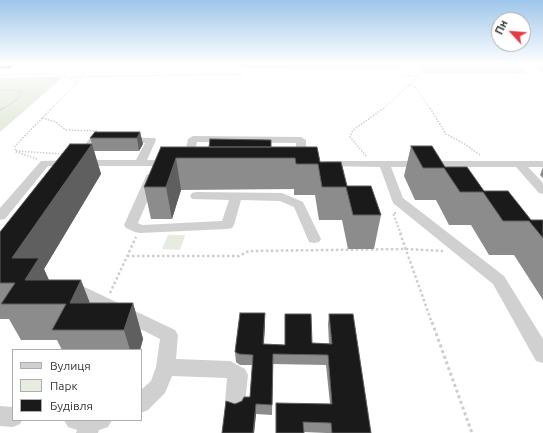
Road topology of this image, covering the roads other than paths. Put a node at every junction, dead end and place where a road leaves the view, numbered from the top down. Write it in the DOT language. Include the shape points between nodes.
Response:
graph roads {
  1 [pos="77,163"];
  2 [pos="140,163"];
  3 [pos="157,163"];
  4 [pos="290,164"];
  5 [pos="313,164"];
  6 [pos="379,164"];
  7 [pos="519,164"];
  8 [pos="543,164"];
  9 [pos="63,175"];
  10 [pos="543,190"];
  11 [pos="196,196"];
  12 [pos="236,196"];
  13 [pos="0,216"];
  14 [pos="314,239"];
  15 [pos="65,283"];
  16 [pos="543,354"];
  17 [pos="166,367"];
  18 [pos="142,402"];
  19 [pos="235,403"];
  20 [pos="0,416"];
  21 [pos="12,417"];
  1 -- 2 [label="street"];
  1 -- 2 [label="street" via="88,152 86,150 94,140 151,140"];
  1 -- 9 [label="street"];
  1 -- 13 [label="street" via="45,163"];
  2 -- 3 [label="street"];
  3 -- 4 [label="street" via="192,163 193,139 301,140 301,150 290,150"];
  3 -- 12 [label="street" via="131,225 140,229 227,225"];
  5 -- 6 [label="street"];
  6 -- 7 [label="street"];
  6 -- 16 [label="street" via="397,200 498,280"];
  7 -- 8 [label="street"];
  7 -- 10 [label="street"];
  11 -- 12 [label="street"];
  12 -- 14 [label="street" via="282,197 299,205"];
  15 -- 17 [label="street" via="169,335"];
  17 -- 18 [label="street" via="158,387"];
  17 -- 19 [label="street" via="230,370 238,375"];
  20 -- 21 [label="street"];
}
